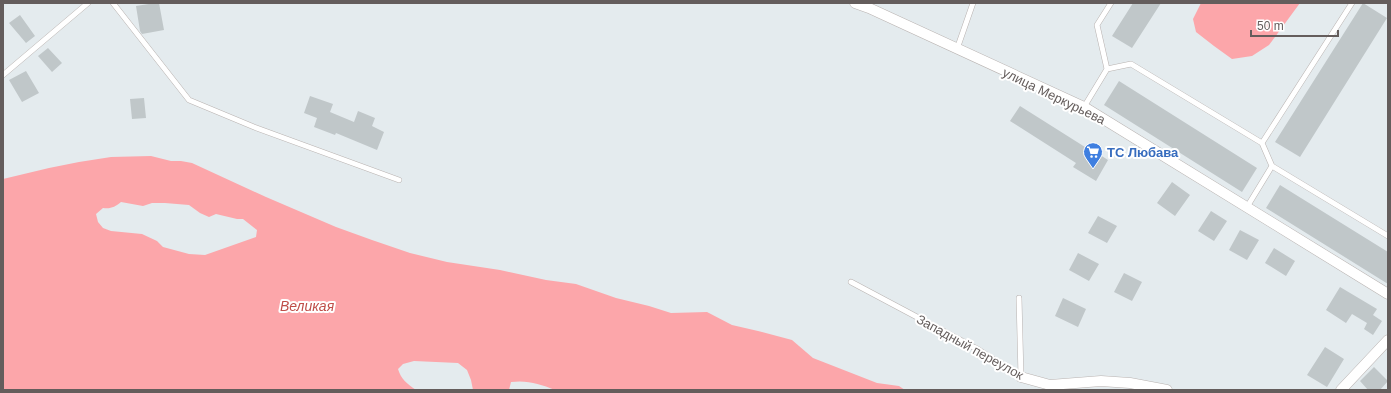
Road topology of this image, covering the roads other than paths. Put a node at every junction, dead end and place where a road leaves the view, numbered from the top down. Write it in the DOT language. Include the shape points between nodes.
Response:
graph roads {
  1 [pos="88,3"];
  2 [pos="113,3"];
  3 [pos="855,3"];
  4 [pos="973,3"];
  5 [pos="1111,3"];
  6 [pos="1352,3"];
  7 [pos="957,49"];
  8 [pos="3,66"];
  9 [pos="1107,69"];
  10 [pos="8,70"];
  11 [pos="3,75"];
  12 [pos="1084,107"];
  13 [pos="1262,143"];
  14 [pos="1272,166"];
  15 [pos="399,180"];
  16 [pos="1246,207"];
  17 [pos="1388,236"];
  18 [pos="851,282"];
  19 [pos="1388,294"];
  20 [pos="1019,298"];
  21 [pos="1388,340"];
  22 [pos="1021,378"];
  23 [pos="1167,390"];
  24 [pos="1341,390"];
  1 -- 10 [label="lane"];
  2 -- 15 [label="lane" via="189,100 254,127"];
  3 -- 7 [label="street, улица Меркурьева"];
  4 -- 7 [label="lane"];
  5 -- 9 [label="lane" via="1096,25"];
  6 -- 13 [label="lane"];
  7 -- 12 [label="street, улица Меркурьева"];
  8 -- 10 [label="lane"];
  9 -- 12 [label="lane"];
  9 -- 13 [label="lane" via="1131,64"];
  10 -- 11 [label="lane"];
  12 -- 16 [label="street, улица Меркурьева"];
  13 -- 14 [label="lane"];
  14 -- 16 [label="lane"];
  14 -- 17 [label="lane"];
  16 -- 19 [label="street, улица Меркурьева"];
  18 -- 22 [label="lane, Западный переулок" via="979,350"];
  20 -- 22 [label="lane"];
  21 -- 24 [label="street"];
  22 -- 23 [label="street, Западный переулок" via="1050,385 1101,381"];
}
